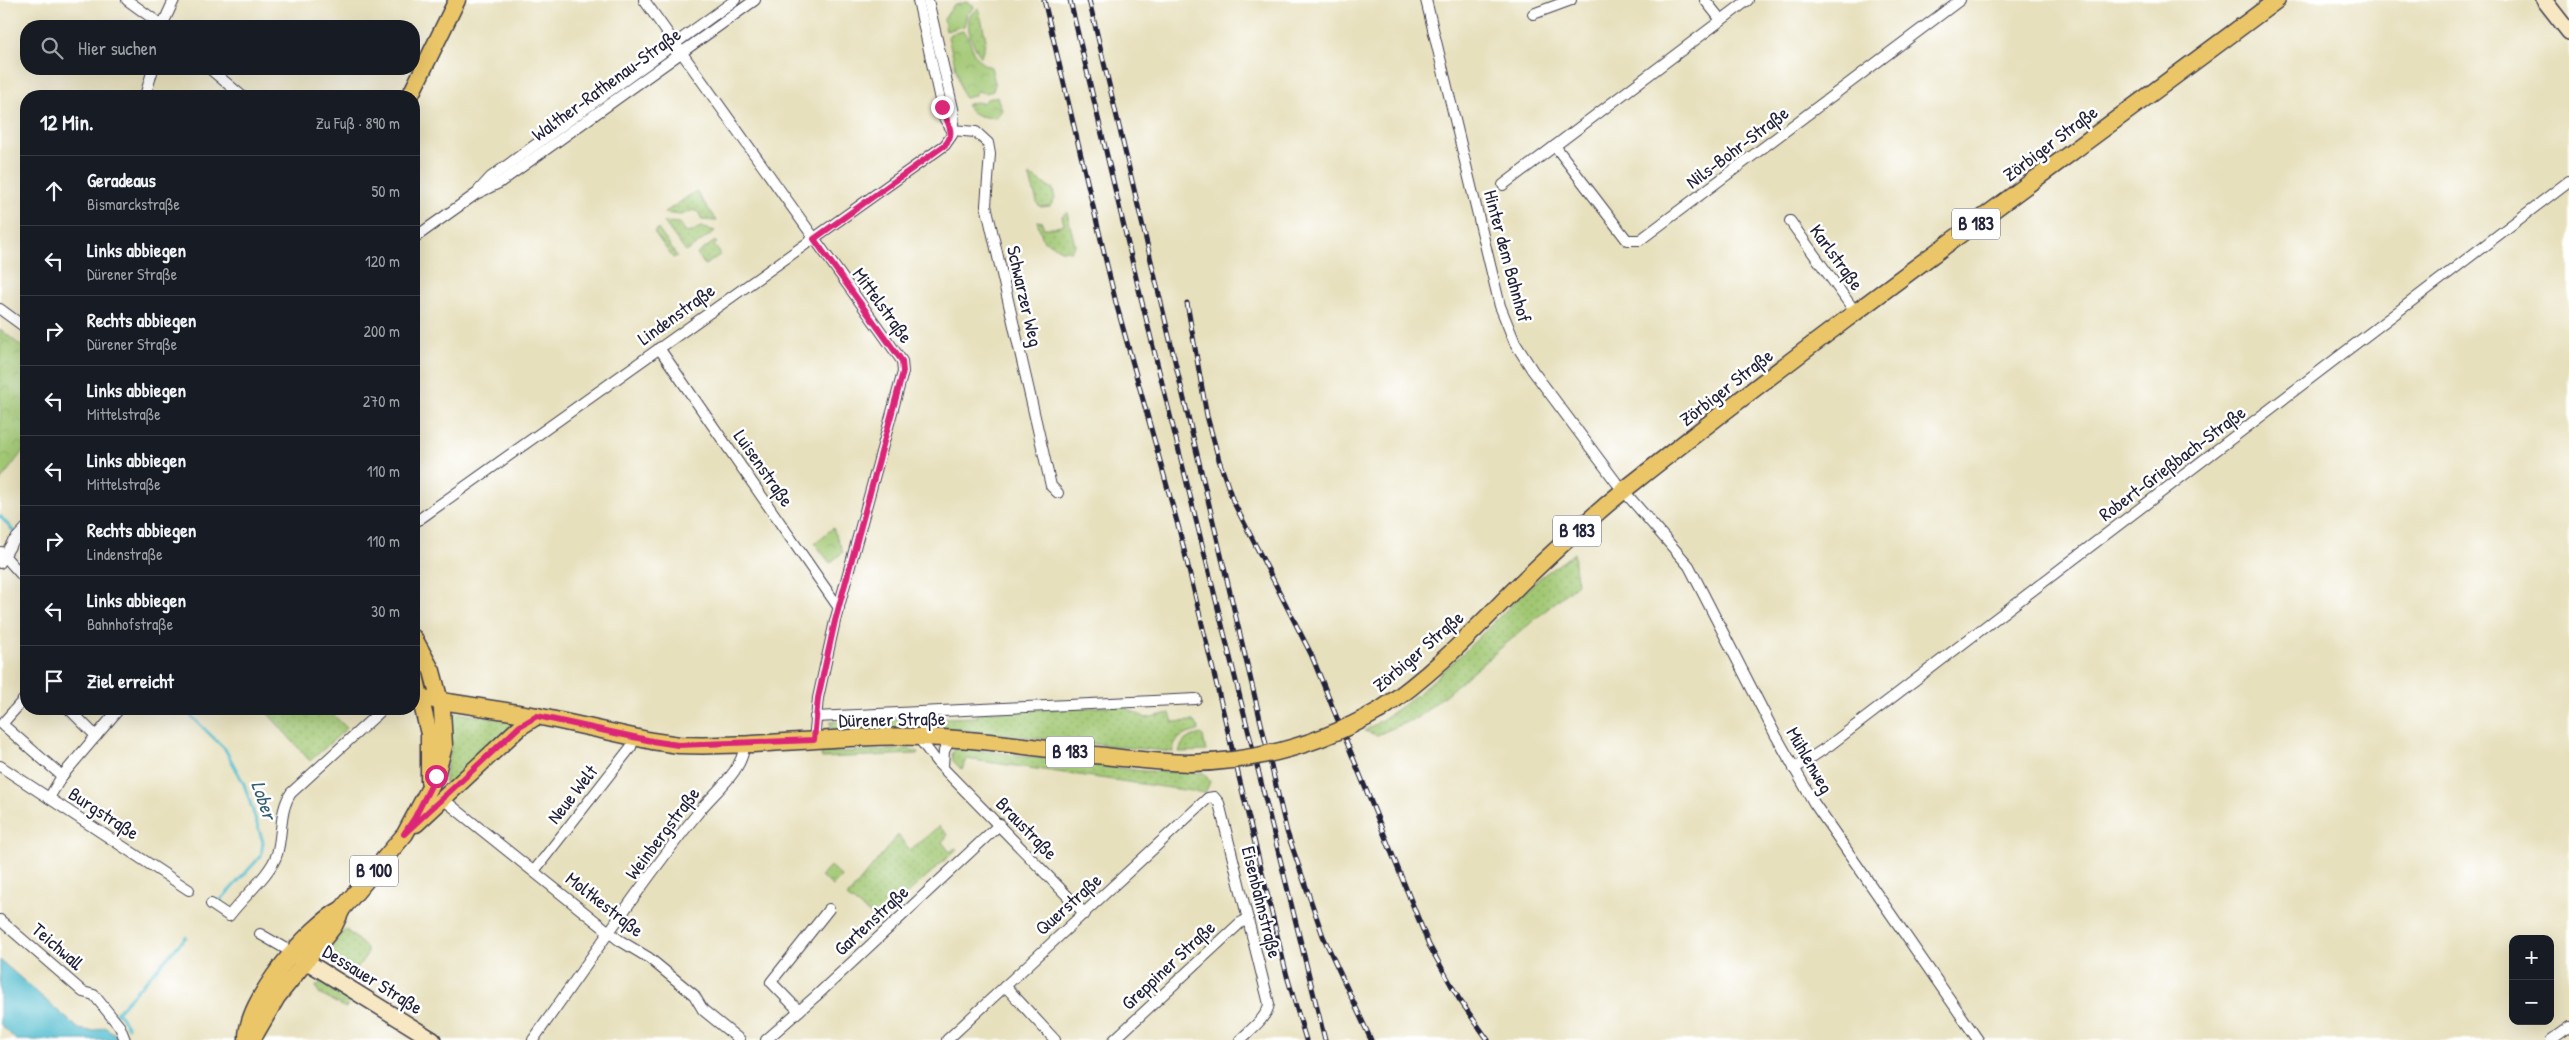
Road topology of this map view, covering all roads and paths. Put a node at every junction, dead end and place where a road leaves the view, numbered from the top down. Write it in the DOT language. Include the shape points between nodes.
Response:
graph roads {
  1 [pos="127,0"];
  2 [pos="174,0"];
  3 [pos="457,0"];
  4 [pos="644,0"];
  5 [pos="735,0"];
  6 [pos="754,0"];
  7 [pos="918,0"];
  8 [pos="928,0"];
  9 [pos="1426,0"];
  10 [pos="1571,0"];
  11 [pos="1705,0"];
  12 [pos="1748,0"];
  13 [pos="1960,0"];
  14 [pos="2277,0"];
  15 [pos="2544,0"];
  16 [pos="1533,14"];
  17 [pos="154,20"];
  18 [pos="165,20"];
  19 [pos="1721,20"];
  20 [pos="2569,32"];
  21 [pos="678,47"];
  22 [pos="151,75"];
  23 [pos="217,75"];
  24 [pos="147,90"];
  25 [pos="235,90"];
  26 [pos="413,90"];
  27 [pos="952,130"];
  28 [pos="1555,146"];
  29 [pos="2569,181"];
  30 [pos="1503,186"];
  31 [pos="1790,221"];
  32 [pos="420,234"];
  33 [pos="814,239"];
  34 [pos="0,309"];
  35 [pos="1856,313"];
  36 [pos="20,324"];
  37 [pos="659,348"];
  38 [pos="1624,491"];
  39 [pos="1058,493"];
  40 [pos="420,519"];
  41 [pos="20,534"];
  42 [pos="1,556"];
  43 [pos="20,574"];
  44 [pos="839,608"];
  45 [pos="420,649"];
  46 [pos="420,698"];
  47 [pos="1196,699"];
  48 [pos="440,700"];
  49 [pos="20,702"];
  50 [pos="420,705"];
  51 [pos="75,715"];
  52 [pos="114,715"];
  53 [pos="376,715"];
  54 [pos="537,716"];
  55 [pos="815,717"];
  56 [pos="1,723"];
  57 [pos="96,736"];
  58 [pos="918,737"];
  59 [pos="634,738"];
  60 [pos="951,738"];
  61 [pos="814,740"];
  62 [pos="744,744"];
  63 [pos="1190,763"];
  64 [pos="0,766"];
  65 [pos="943,766"];
  66 [pos="1794,768"];
  67 [pos="62,776"];
  68 [pos="428,790"];
  69 [pos="1214,797"];
  70 [pos="49,798"];
  71 [pos="443,799"];
  72 [pos="1000,824"];
  73 [pos="404,834"];
  74 [pos="534,871"];
  75 [pos="188,890"];
  76 [pos="211,904"];
  77 [pos="830,909"];
  78 [pos="1084,914"];
  79 [pos="1248,919"];
  80 [pos="0,920"];
  81 [pos="610,932"];
  82 [pos="260,934"];
  83 [pos="299,957"];
  84 [pos="1005,986"];
  85 [pos="799,1011"];
  86 [pos="2569,1027"];
  87 [pos="125,1040"];
  88 [pos="247,1040"];
  89 [pos="252,1040"];
  90 [pos="433,1040"];
  91 [pos="533,1040"];
  92 [pos="740,1040"];
  93 [pos="766,1040"];
  94 [pos="947,1040"];
  95 [pos="1055,1040"];
  96 [pos="1114,1040"];
  97 [pos="1240,1040"];
  98 [pos="1978,1040"];
  99 [pos="2551,1040"];
  1 -- 17 [label="street"];
  2 -- 18 [label="street"];
  3 -- 26 [label="main road"];
  4 -- 21 [label="street, Mittelstraße"];
  5 -- 21 [label="street, Walther-Rathenau-Straße"];
  6 -- 21 [label="street, Walther-Rathenau-Straße"];
  7 -- 27 [label="street" via="944,118"];
  8 -- 27 [label="street" via="954,114"];
  9 -- 38 [label="street, Hinter dem Bahnhof" via="1504,319 1525,360"];
  10 -- 16 [label="street"];
  11 -- 19 [label="street"];
  12 -- 19 [label="street"];
  13 -- 28 [label="street, Nils-Bohr-Straße" via="1640,240 1627,240"];
  14 -- 35 [label="main road, Zörbiger Straße / B 183"];
  15 -- 20 [label="street"];
  19 -- 28 [label="street"];
  21 -- 32 [label="street, Walther-Rathenau-Straße" via="491,176 476,194"];
  21 -- 33 [label="street, Mittelstraße"];
  22 -- 24 [label="street"];
  23 -- 25 [label="street"];
  27 -- 33 [label="street, Lindenstraße" via="950,140 938,150"];
  27 -- 39 [label="street, Schwarzer Weg" via="976,132 988,143 986,205 1051,486"];
  28 -- 30 [label="street"];
  29 -- 66 [label="street, Robert-Grießbach-Straße" via="1830,745"];
  31 -- 35 [label="street, Karlstraße"];
  33 -- 37 [label="street, Lindenstraße"];
  33 -- 44 [label="street, Mittelstraße" via="902,361 903,372"];
  34 -- 36 [label="street"];
  35 -- 38 [label="main road, Zörbiger Straße / B 183"];
  37 -- 40 [label="street, Lindenstraße"];
  37 -- 44 [label="street, Luisenstraße"];
  38 -- 63 [label="main road, Zörbiger Straße / B 183, bridge" via="1531,573 1442,662 1380,710 1345,729 1289,750 1248,759"];
  38 -- 66 [label="street, Mühlenweg" via="1689,566"];
  41 -- 42 [label="street"];
  42 -- 43 [label="street"];
  44 -- 55 [label="street, Mittelstraße"];
  45 -- 48 [label="main road, B 100" via="432,671"];
  46 -- 48 [label="main road, Dürener Straße / B 183"];
  47 -- 55 [label="street, Dürener Straße"];
  48 -- 54 [label="main road, Dürener Straße / B 183"];
  48 -- 68 [label="main road, B 100" via="442,761"];
  49 -- 56 [label="street"];
  50 -- 68 [label="main road, B 100" via="429,734"];
  51 -- 57 [label="street"];
  52 -- 57 [label="street"];
  53 -- 76 [label="street" via="284,803 276,855 268,870 225,914"];
  54 -- 59 [label="main road, Dürener Straße / B 183"];
  54 -- 71 [label="main road" via="520,726"];
  55 -- 61 [label="street, Mittelstraße"];
  56 -- 67 [label="street"];
  57 -- 67 [label="street"];
  58 -- 60 [label="main road, Dürener Straße / B 183"];
  58 -- 61 [label="main road, Dürener Straße / B 183"];
  58 -- 65 [label="street, Braustraße"];
  59 -- 62 [label="main road, Dürener Straße / B 183" via="678,745"];
  59 -- 74 [label="street, Neue Welt" via="631,747"];
  60 -- 63 [label="main road, Dürener Straße / B 183"];
  60 -- 65 [label="street" via="944,751"];
  61 -- 62 [label="main road, Dürener Straße / B 183"];
  62 -- 81 [label="street, Weinbergstraße" via="741,760"];
  64 -- 70 [label="street, Burgstraße"];
  65 -- 72 [label="street, Braustraße"];
  66 -- 98 [label="street, Mühlenweg" via="1819,810"];
  67 -- 70 [label="street"];
  68 -- 73 [label="main road, B 100"];
  69 -- 78 [label="street, Querstraße" via="1208,798"];
  69 -- 79 [label="street, Eisenbahnstraße" via="1219,803"];
  70 -- 75 [label="street, Burgstraße"];
  71 -- 73 [label="main road"];
  71 -- 74 [label="street, Moltkestraße"];
  72 -- 78 [label="street, Braustraße"];
  72 -- 85 [label="street, Gartenstraße"];
  73 -- 83 [label="main road, B 100" via="342,909 334,926"];
  74 -- 81 [label="street, Moltkestraße"];
  77 -- 85 [label="street" via="771,982"];
  78 -- 84 [label="street, Querstraße"];
  79 -- 96 [label="street, Greppiner Straße"];
  79 -- 97 [label="street, Eisenbahnstraße" via="1269,1004 1264,1017"];
  80 -- 87 [label="street, Teichwall" via="83,992 94,995 120,1027"];
  81 -- 91 [label="street, Weinbergstraße"];
  81 -- 92 [label="street, Moltkestraße" via="649,958 694,995 703,1010"];
  82 -- 83 [label="street"];
  83 -- 88 [label="main road, B 100" via="256,1007 246,1032"];
  83 -- 89 [label="main road, B 100"];
  83 -- 90 [label="street, Dessauer Straße"];
  84 -- 94 [label="street, Querstraße"];
  84 -- 95 [label="street"];
  85 -- 93 [label="street, Gartenstraße"];
  86 -- 99 [label="street"];
}
